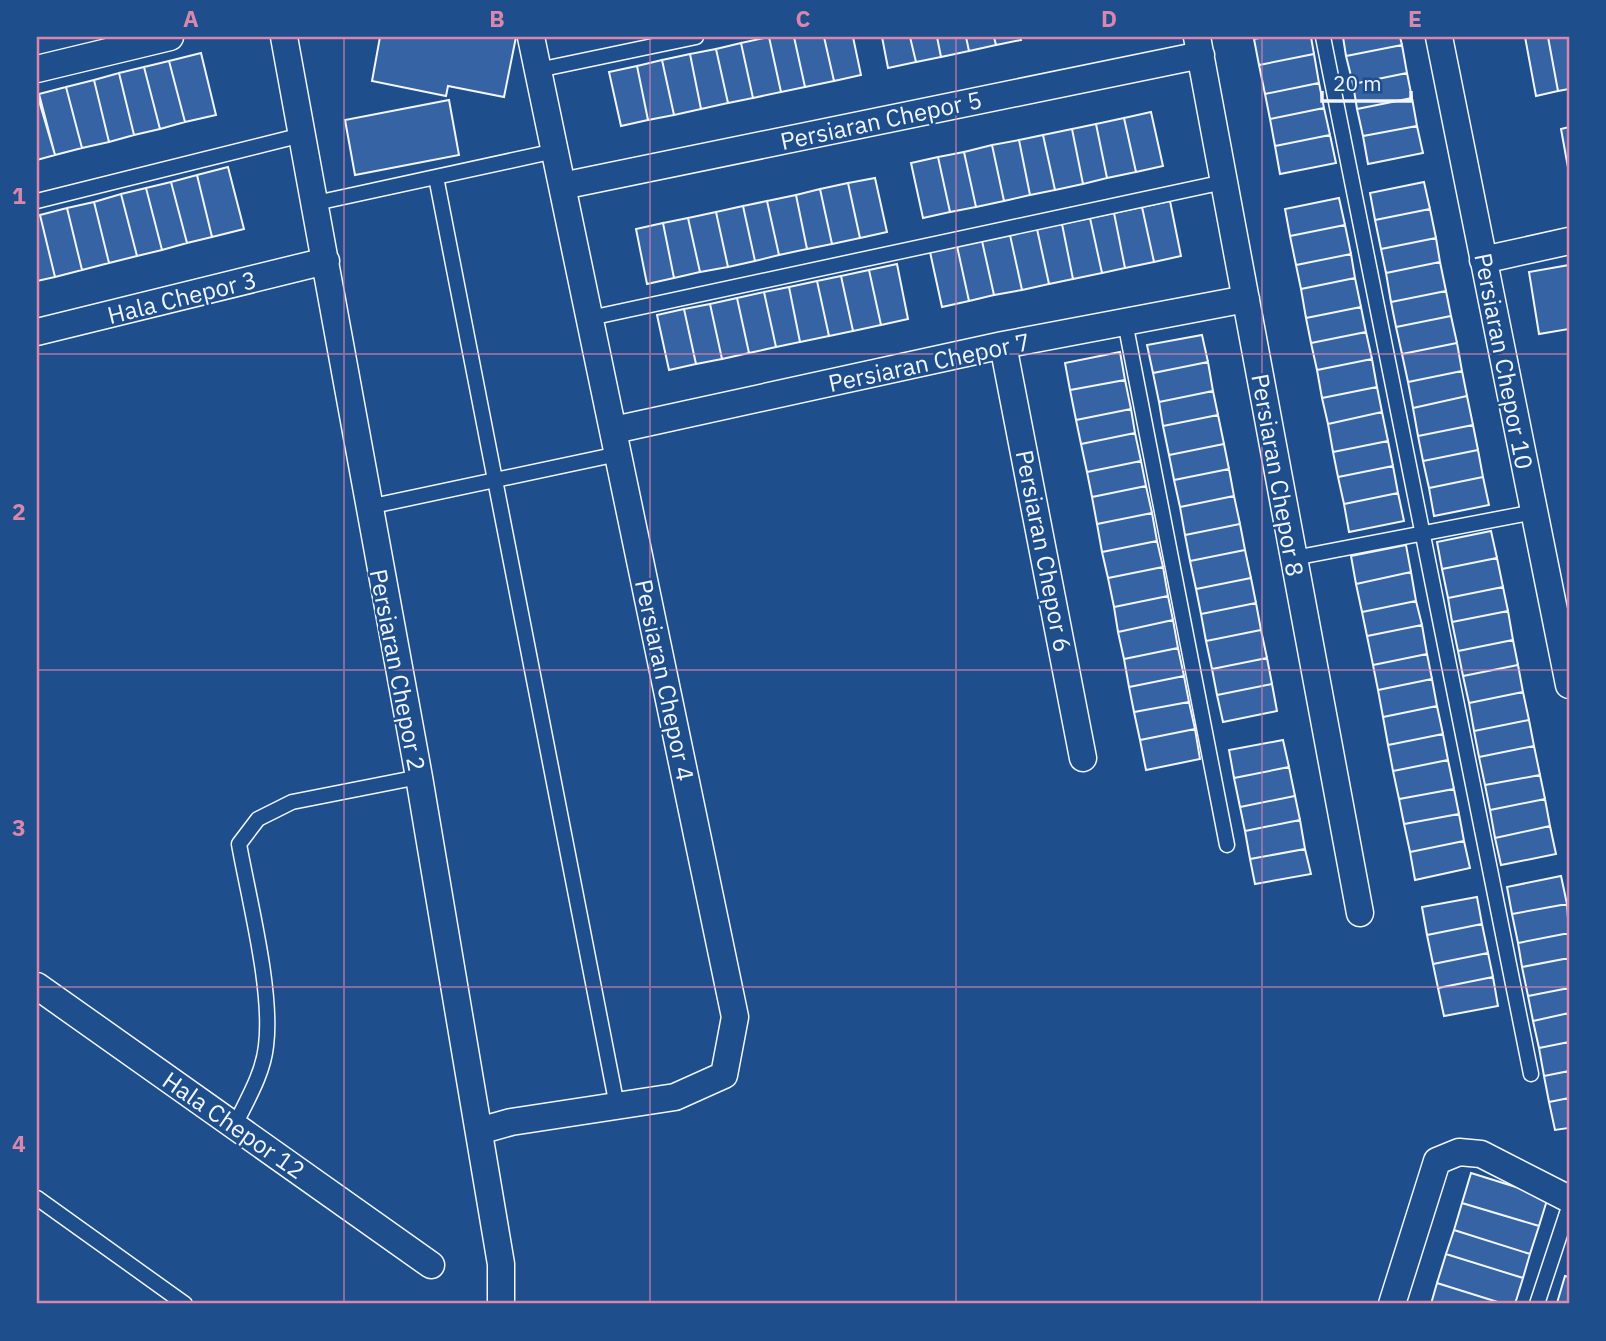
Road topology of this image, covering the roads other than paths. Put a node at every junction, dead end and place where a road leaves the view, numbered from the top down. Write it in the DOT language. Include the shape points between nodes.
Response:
graph roads {
  1 [pos="170,37"];
  2 [pos="284,37"];
  3 [pos="531,37"];
  4 [pos="696,37"];
  5 [pos="1323,37"];
  6 [pos="1439,37"];
  7 [pos="1199,46"];
  8 [pos="37,67"];
  9 [pos="538,70"];
  10 [pos="302,135"];
  11 [pos="555,151"];
  12 [pos="436,177"];
  13 [pos="1224,181"];
  14 [pos="562,186"];
  15 [pos="37,201"];
  16 [pos="316,203"];
  17 [pos="1569,241"];
  18 [pos="1483,260"];
  19 [pos="326,261"];
  20 [pos="1246,299"];
  21 [pos="590,318"];
  22 [pos="1125,321"];
  23 [pos="37,332"];
  24 [pos="1003,345"];
  25 [pos="616,442"];
  26 [pos="495,480"];
  27 [pos="368,507"];
  28 [pos="1534,512"];
  29 [pos="1420,533"];
  30 [pos="1294,558"];
  31 [pos="1566,652"];
  32 [pos="1569,685"];
  33 [pos="1083,758"];
  34 [pos="419,777"];
  35 [pos="1227,845"];
  36 [pos="1360,913"];
  37 [pos="37,986"];
  38 [pos="1531,1074"];
  39 [pos="617,1106"];
  40 [pos="235,1125"];
  41 [pos="479,1131"];
  42 [pos="37,1198"];
  43 [pos="1569,1199"];
  44 [pos="1569,1208"];
  45 [pos="431,1265"];
  46 [pos="185,1304"];
  47 [pos="501,1304"];
  48 [pos="1392,1304"];
  49 [pos="1538,1304"];
  1 -- 8 [label="street"];
  2 -- 10 [label="street, Persiaran Chepor 2"];
  3 -- 9 [label="street, Persiaran Chepor 4"];
  4 -- 9 [label="lane"];
  5 -- 29 [label="lane"];
  6 -- 18 [label="street, Persiaran Chepor 10"];
  7 -- 13 [label="street, Persiaran Chepor 8"];
  7 -- 14 [label="street, Persiaran Chepor 5"];
  9 -- 11 [label="street, Persiaran Chepor 4"];
  10 -- 15 [label="lane"];
  10 -- 16 [label="street, Persiaran Chepor 2"];
  11 -- 12 [label="lane"];
  11 -- 14 [label="street, Persiaran Chepor 4"];
  12 -- 16 [label="lane"];
  12 -- 26 [label="lane"];
  13 -- 20 [label="street, Persiaran Chepor 8"];
  13 -- 21 [label="lane"];
  14 -- 21 [label="street, Persiaran Chepor 4"];
  16 -- 19 [label="street, Persiaran Chepor 2"];
  17 -- 18 [label="street"];
  18 -- 28 [label="street, Persiaran Chepor 10"];
  19 -- 23 [label="street, Hala Chepor 3"];
  19 -- 27 [label="street, Persiaran Chepor 2"];
  20 -- 22 [label="street, Persiaran Chepor 7"];
  20 -- 30 [label="street, Persiaran Chepor 8"];
  21 -- 25 [label="street, Persiaran Chepor 4"];
  22 -- 24 [label="street, Persiaran Chepor 7"];
  22 -- 35 [label="lane"];
  24 -- 25 [label="street, Persiaran Chepor 7"];
  24 -- 33 [label="street, Persiaran Chepor 6"];
  25 -- 26 [label="lane"];
  25 -- 39 [label="street, Persiaran Chepor 4" via="735,1017 724,1075 675,1097"];
  26 -- 27 [label="lane"];
  26 -- 39 [label="lane"];
  27 -- 34 [label="street, Persiaran Chepor 2"];
  28 -- 29 [label="lane"];
  28 -- 31 [label="street, Persiaran Chepor 10"];
  29 -- 30 [label="lane"];
  29 -- 38 [label="lane"];
  30 -- 36 [label="street, Persiaran Chepor 8"];
  31 -- 32 [label="street, Persiaran Chepor 10"];
  34 -- 40 [label="lane" via="292,802 258,819 239,844 264,985 266,1045 256,1082"];
  34 -- 41 [label="street, Persiaran Chepor 2"];
  37 -- 40 [label="street, Hala Chepor 12"];
  39 -- 41 [label="street, Persiaran Chepor 4"];
  40 -- 45 [label="street, Hala Chepor 12"];
  41 -- 47 [label="street, Persiaran Chepor 2" via="501,1264"];
  42 -- 46 [label="lane"];
  43 -- 48 [label="street" via="1480,1154 1459,1153 1437,1161"];
  44 -- 49 [label="lane"];
}
